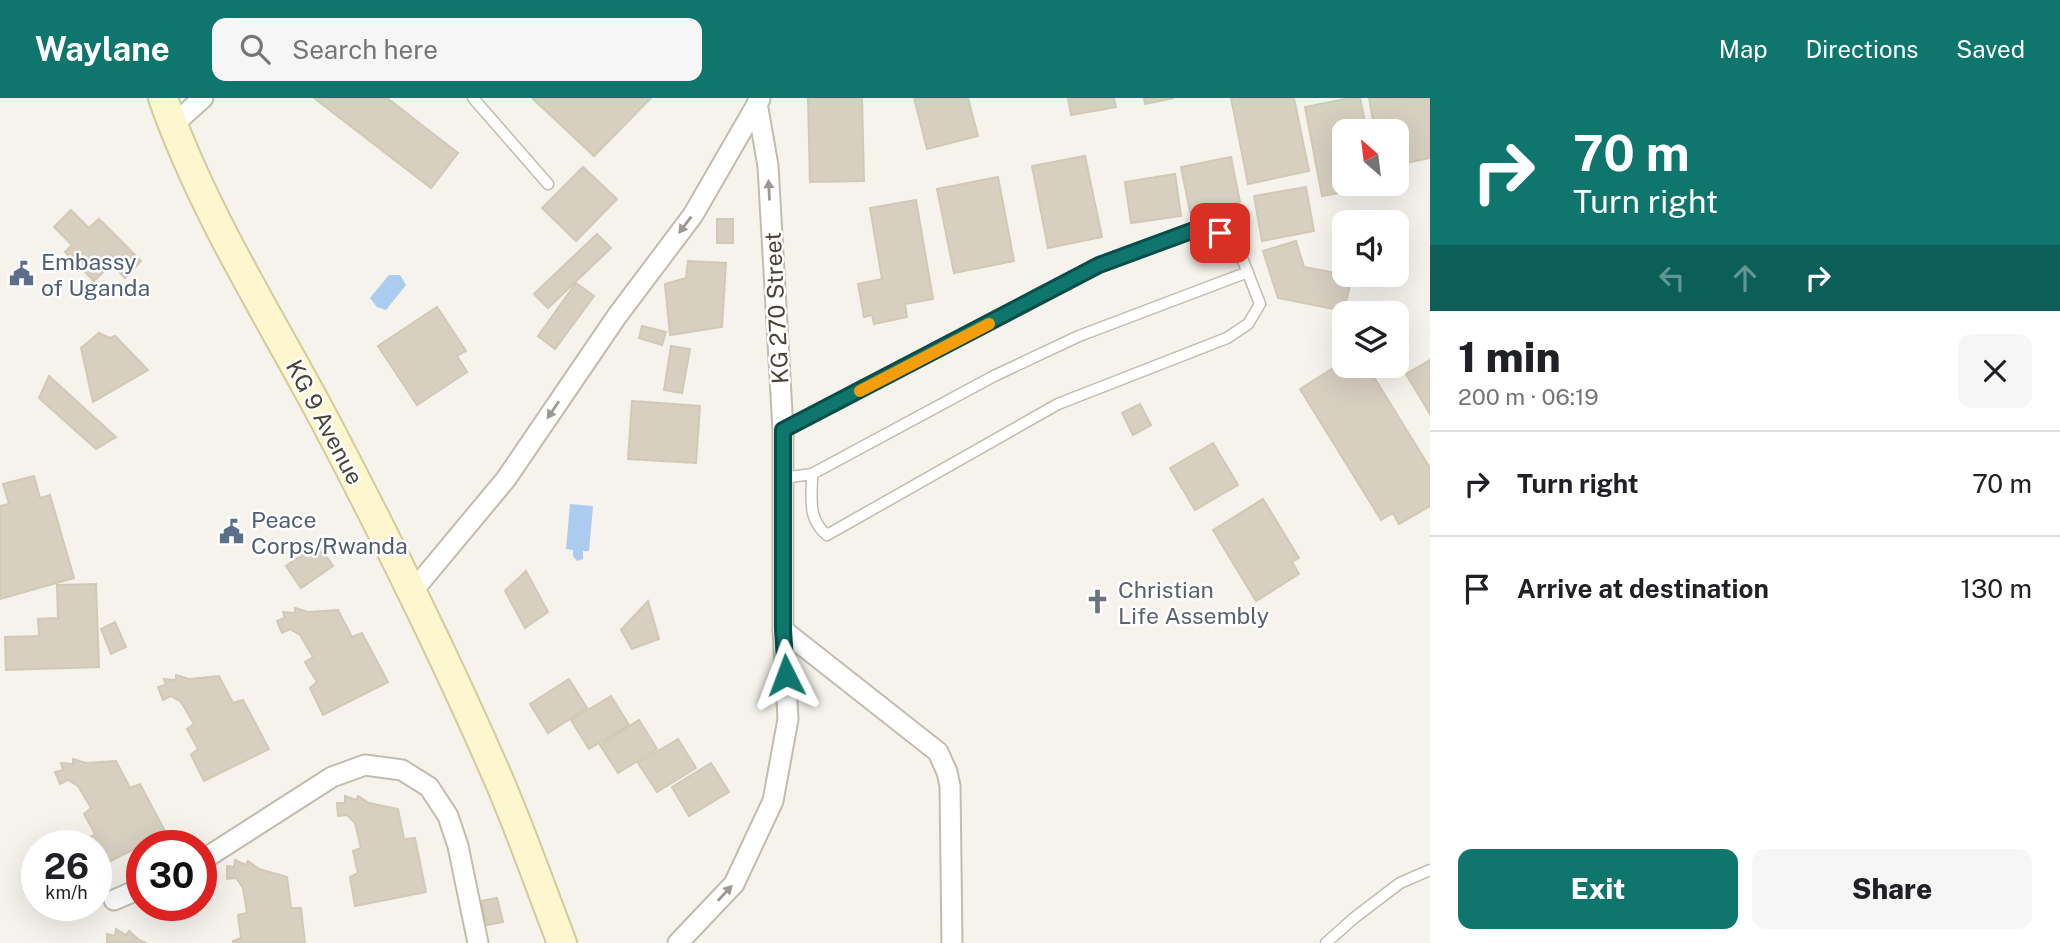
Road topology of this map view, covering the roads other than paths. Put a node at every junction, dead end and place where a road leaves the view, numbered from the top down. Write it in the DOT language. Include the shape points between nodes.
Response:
graph roads {
  1 [pos="163,98"];
  2 [pos="203,98"];
  3 [pos="472,98"];
  4 [pos="759,100"];
  5 [pos="173,125"];
  6 [pos="548,184"];
  7 [pos="1248,272"];
  8 [pos="783,430"];
  9 [pos="812,474"];
  10 [pos="783,478"];
  11 [pos="412,592"];
  12 [pos="783,630"];
  13 [pos="217,851"];
  14 [pos="1430,870"];
  15 [pos="126,895"];
  16 [pos="114,900"];
  17 [pos="478,943"];
  18 [pos="562,943"];
  19 [pos="678,943"];
  20 [pos="952,943"];
  21 [pos="1326,943"];
  1 -- 5 [label="main road, KG 9 Avenue"];
  2 -- 5 [label="street"];
  3 -- 6 [label="lane"];
  8 -- 4 [label="street, KG 270 Street, one-way" via="768,166"];
  4 -- 11 [label="street, one-way" via="693,215 617,316 506,479"];
  5 -- 11 [label="main road, KG 9 Avenue" via="210,209"];
  7 -- 8 [label="lane" via="1235,240 1194,230 1099,265"];
  7 -- 9 [label="lane" via="1079,336"];
  7 -- 9 [label="lane" via="1259,304 1248,324 1227,338 1058,404 827,535 817,527 812,512"];
  8 -- 10 [label="street, KG 270 Street"];
  9 -- 10 [label="lane"];
  10 -- 12 [label="street, KG 270 Street"];
  11 -- 18 [label="main road, KG 9 Avenue" via="501,786"];
  19 -- 12 [label="street, KG 270 Street, one-way" via="734,884 773,801 788,719"];
  12 -- 20 [label="street" via="938,752 950,786"];
  13 -- 17 [label="street" via="332,777 365,765 402,770 429,787 448,816"];
  14 -- 21 [label="lane" via="1400,883"];
  15 -- 16 [label="street"];
}
